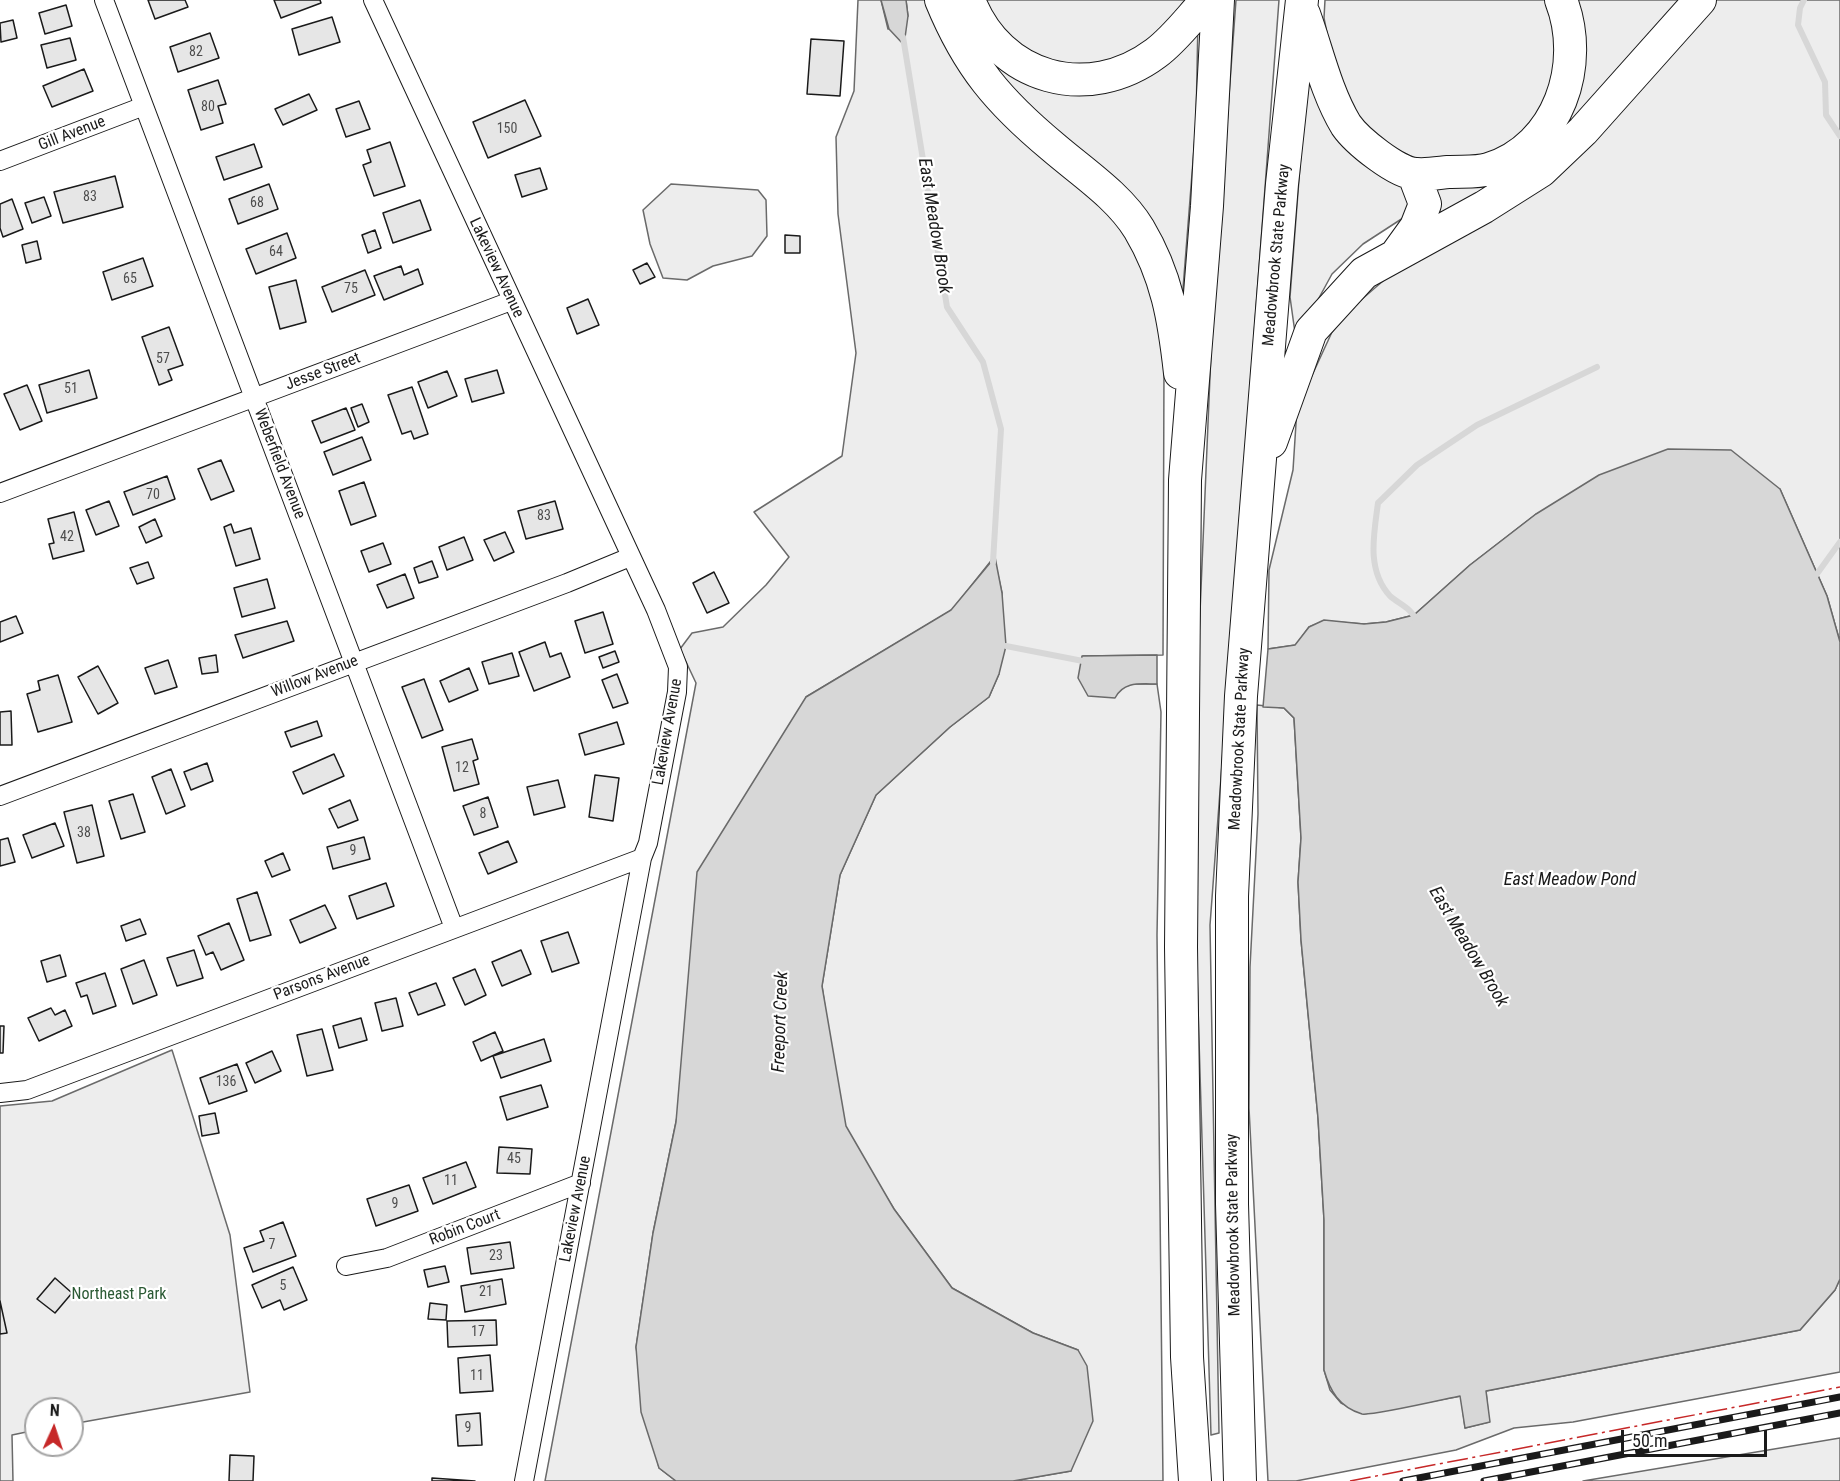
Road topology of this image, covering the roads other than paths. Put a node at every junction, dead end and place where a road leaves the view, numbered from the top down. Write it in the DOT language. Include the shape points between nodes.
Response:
graph roads {
  1 [pos="104,0"];
  2 [pos="373,0"];
  3 [pos="941,0"];
  4 [pos="969,0"];
  5 [pos="1207,0"];
  6 [pos="1218,0"];
  7 [pos="1561,0"];
  8 [pos="1700,0"];
  9 [pos="1302,3"];
  10 [pos="144,106"];
  11 [pos="0,161"];
  12 [pos="1414,175"];
  13 [pos="1397,253"];
  14 [pos="511,301"];
  15 [pos="254,398"];
  16 [pos="1187,446"];
  17 [pos="1259,470"];
  18 [pos="0,492"];
  19 [pos="630,557"];
  20 [pos="354,663"];
  21 [pos="0,796"];
  22 [pos="642,858"];
  23 [pos="454,928"];
  24 [pos="0,1093"];
  25 [pos="581,1183"];
  26 [pos="346,1266"];
  27 [pos="1240,1471"];
  28 [pos="1194,1476"];
  29 [pos="524,1481"];
  1 -- 10 [label="street, Weberfield Avenue"];
  2 -- 14 [label="street, Lakeview Avenue"];
  3 -- 16 [label="highway" via="962,47 999,98 1102,187 1138,227 1158,265 1173,313"];
  4 -- 5 [label="highway" via="985,31 1007,55 1035,73 1060,79 1095,80 1120,73 1156,53"];
  6 -- 16 [label="highway" via="1207,206"];
  7 -- 12 [label="highway" via="1570,33 1570,74 1557,111 1536,140 1488,169"];
  8 -- 13 [label="highway" via="1583,131 1541,171 1484,207"];
  9 -- 12 [label="highway" via="1347,126 1374,153"];
  9 -- 17 [label="highway, Meadowbrook State Parkway" via="1282,184"];
  10 -- 11 [label="street, Gill Avenue"];
  10 -- 15 [label="street, Weberfield Avenue"];
  12 -- 13 [label="highway" via="1425,204 1416,227"];
  13 -- 17 [label="highway" via="1364,273 1311,331"];
  14 -- 15 [label="street, Jesse Street"];
  14 -- 19 [label="street, Lakeview Avenue"];
  15 -- 18 [label="street, Jesse Street"];
  15 -- 20 [label="street, Weberfield Avenue"];
  16 -- 28 [label="highway" via="1181,947 1187,1357"];
  17 -- 27 [label="highway, Meadowbrook State Parkway" via="1241,696 1231,919"];
  19 -- 20 [label="street, Willow Avenue"];
  19 -- 22 [label="street, Lakeview Avenue" via="678,668 648,843"];
  20 -- 21 [label="street, Willow Avenue"];
  20 -- 23 [label="street, Weberfield Avenue"];
  22 -- 23 [label="street, Parsons Avenue"];
  22 -- 25 [label="street, Lakeview Avenue"];
  23 -- 24 [label="street, Parsons Avenue" via="27,1090"];
  25 -- 26 [label="street, Robin Court" via="387,1258"];
  25 -- 29 [label="street, Lakeview Avenue"];
}
